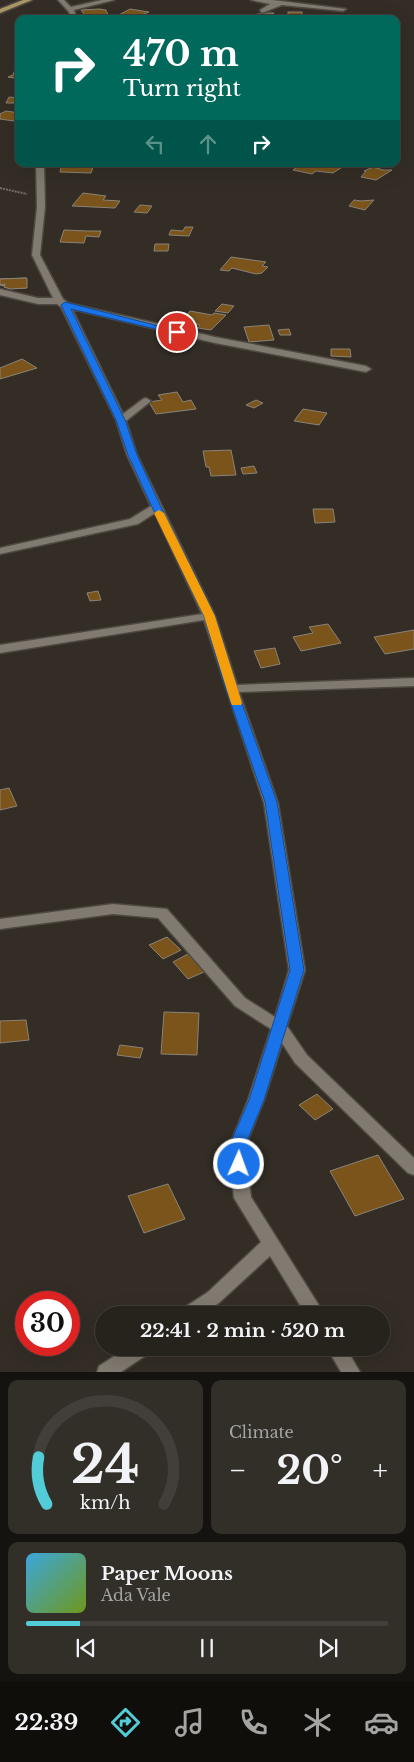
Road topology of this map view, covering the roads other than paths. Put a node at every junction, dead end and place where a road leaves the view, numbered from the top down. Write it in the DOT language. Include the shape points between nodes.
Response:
graph roads {
  1 [pos="29,0"];
  2 [pos="61,0"];
  3 [pos="111,0"];
  4 [pos="254,0"];
  5 [pos="278,2"];
  6 [pos="329,4"];
  7 [pos="70,9"];
  8 [pos="287,9"];
  9 [pos="343,9"];
  10 [pos="0,10"];
  11 [pos="262,11"];
  12 [pos="72,15"];
  13 [pos="40,167"];
  14 [pos="0,292"];
  15 [pos="62,303"];
  16 [pos="366,369"];
  17 [pos="146,400"];
  18 [pos="120,420"];
  19 [pos="156,507"];
  20 [pos="0,551"];
  21 [pos="209,616"];
  22 [pos="0,649"];
  23 [pos="414,682"];
  24 [pos="232,689"];
  25 [pos="0,924"];
  26 [pos="279,1027"];
  27 [pos="414,1168"];
  28 [pos="271,1244"];
  29 [pos="201,1306"];
  30 [pos="310,1306"];
  31 [pos="129,1356"];
  32 [pos="341,1356"];
  33 [pos="106,1372"];
  34 [pos="351,1372"];
  1 -- 10 [label="main road"];
  2 -- 7 [label="street"];
  3 -- 7 [label="street"];
  4 -- 5 [label="street"];
  5 -- 6 [label="street"];
  5 -- 8 [label="street"];
  5 -- 11 [label="street"];
  6 -- 9 [label="street"];
  7 -- 12 [label="street"];
  13 -- 15 [label="street" via="36,255"];
  14 -- 15 [label="street"];
  15 -- 16 [label="street" via="215,340"];
  15 -- 18 [label="street"];
  17 -- 18 [label="street"];
  18 -- 19 [label="street"];
  19 -- 20 [label="street" via="134,522"];
  19 -- 21 [label="street"];
  21 -- 22 [label="street"];
  21 -- 24 [label="street"];
  23 -- 24 [label="street"];
  24 -- 26 [label="street" via="271,802 297,970"];
  25 -- 26 [label="street" via="113,908 162,913 240,1002"];
  26 -- 27 [label="street" via="301,1059"];
  26 -- 28 [label="street" via="256,1100 237,1146 243,1198"];
  28 -- 29 [label="street"];
  28 -- 30 [label="street"];
  31 -- 33 [label="street"];
  32 -- 34 [label="street"];
}
